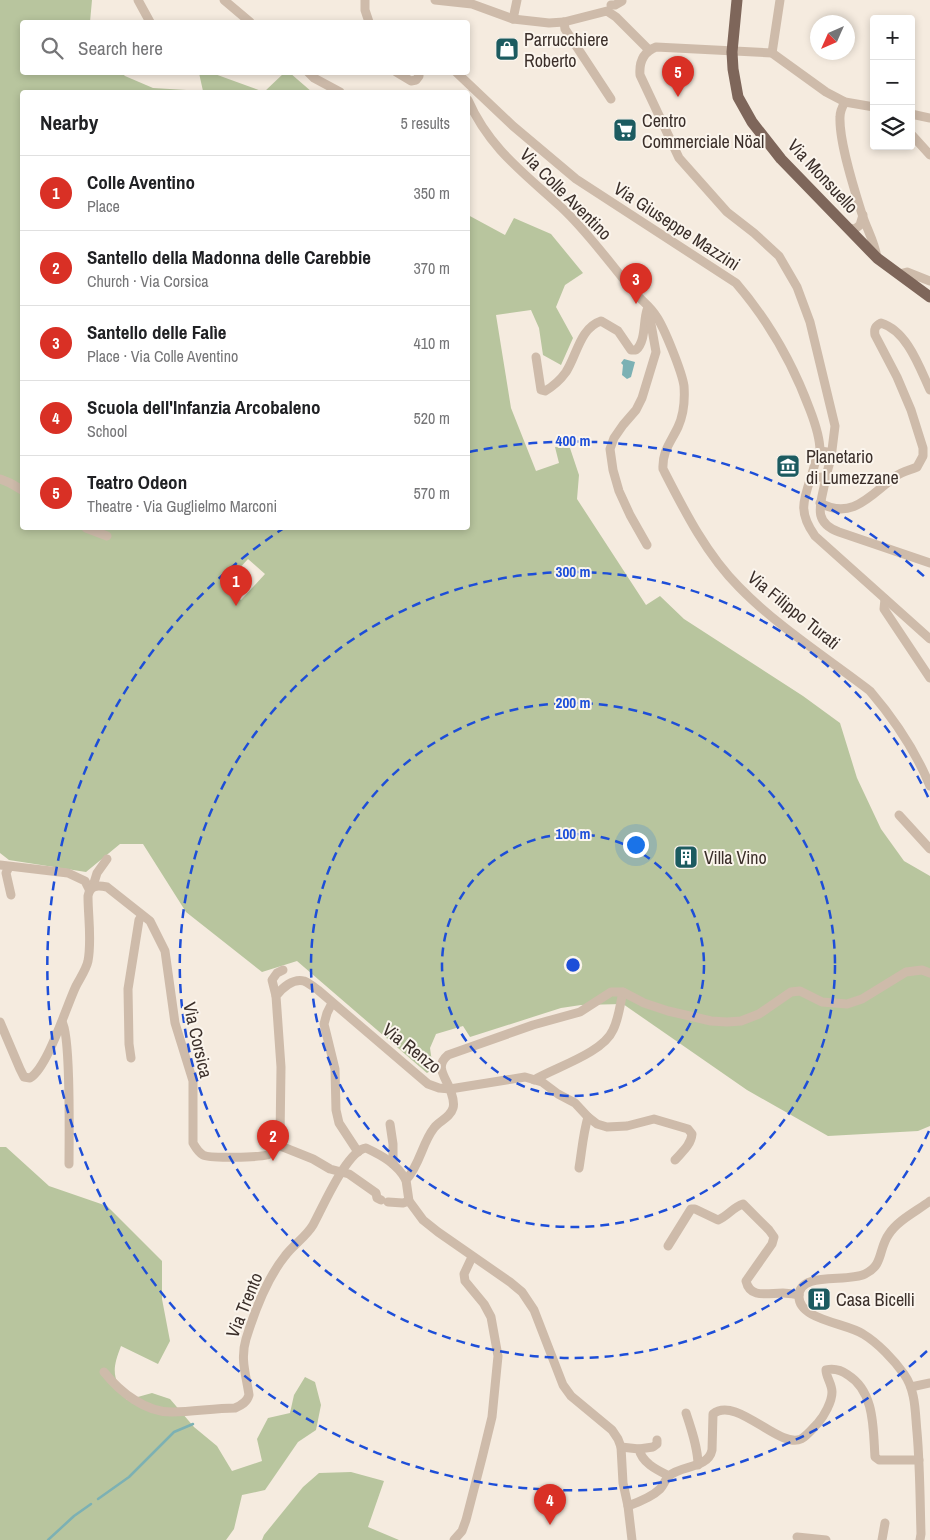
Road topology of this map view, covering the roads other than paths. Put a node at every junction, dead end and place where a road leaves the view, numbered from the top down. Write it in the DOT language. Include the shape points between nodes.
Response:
graph roads {
  1 [pos="138,0"];
  2 [pos="224,0"];
  3 [pos="365,0"];
  4 [pos="435,0"];
  5 [pos="516,0"];
  6 [pos="737,0"];
  7 [pos="780,0"];
  8 [pos="622,1"];
  9 [pos="472,2"];
  10 [pos="610,6"];
  11 [pos="513,19"];
  12 [pos="149,20"];
  13 [pos="248,20"];
  14 [pos="368,20"];
  15 [pos="564,22"];
  16 [pos="649,50"];
  17 [pos="732,52"];
  18 [pos="772,53"];
  19 [pos="311,75"];
  20 [pos="402,75"];
  21 [pos="419,75"];
  22 [pos="458,75"];
  23 [pos="468,88"];
  24 [pos="336,90"];
  25 [pos="611,99"];
  26 [pos="845,102"];
  27 [pos="470,105"];
  28 [pos="870,106"];
  29 [pos="915,115"];
  30 [pos="930,118"];
  31 [pos="915,138"];
  32 [pos="930,155"];
  33 [pos="863,215"];
  34 [pos="848,228"];
  35 [pos="868,229"];
  36 [pos="861,243"];
  37 [pos="877,258"];
  38 [pos="899,274"];
  39 [pos="930,281"];
  40 [pos="930,297"];
  41 [pos="648,307"];
  42 [pos="536,357"];
  43 [pos="930,390"];
  44 [pos="825,453"];
  45 [pos="819,476"];
  46 [pos="0,479"];
  47 [pos="20,489"];
  48 [pos="820,503"];
  49 [pos="91,530"];
  50 [pos="107,536"];
  51 [pos="646,545"];
  52 [pos="930,563"];
  53 [pos="885,599"];
  54 [pos="930,639"];
  55 [pos="930,678"];
  56 [pos="930,786"];
  57 [pos="899,816"];
  58 [pos="930,850"];
  59 [pos="107,859"];
  60 [pos="5,866"];
  61 [pos="91,888"];
  62 [pos="11,895"];
  63 [pos="142,916"];
  64 [pos="283,970"];
  65 [pos="930,973"];
  66 [pos="623,992"];
  67 [pos="276,996"];
  68 [pos="332,1003"];
  69 [pos="0,1022"];
  70 [pos="62,1022"];
  71 [pos="131,1058"];
  72 [pos="534,1080"];
  73 [pos="450,1090"];
  74 [pos="588,1117"];
  75 [pos="390,1124"];
  76 [pos="278,1145"];
  77 [pos="358,1152"];
  78 [pos="675,1160"];
  79 [pos="69,1164"];
  80 [pos="393,1164"];
  81 [pos="579,1168"];
  82 [pos="341,1172"];
  83 [pos="406,1180"];
  84 [pos="409,1201"];
  85 [pos="930,1201"];
  86 [pos="668,1246"];
  87 [pos="472,1257"];
  88 [pos="799,1295"];
  89 [pos="104,1372"];
  90 [pos="930,1383"];
  91 [pos="911,1387"];
  92 [pos="686,1413"];
  93 [pos="657,1440"];
  94 [pos="621,1446"];
  95 [pos="639,1449"];
  96 [pos="920,1460"];
  97 [pos="698,1465"];
  98 [pos="669,1476"];
  99 [pos="628,1506"];
  100 [pos="920,1508"];
  101 [pos="930,1508"];
  102 [pos="885,1523"];
  103 [pos="797,1537"];
  104 [pos="454,1540"];
  105 [pos="632,1540"];
  106 [pos="826,1540"];
  107 [pos="882,1540"];
  108 [pos="920,1540"];
  1 -- 12 [label="street"];
  2 -- 13 [label="street"];
  3 -- 14 [label="street"];
  4 -- 9 [label="street"];
  5 -- 11 [label="street"];
  6 -- 17 [label="main road, Via Monsuello"];
  7 -- 18 [label="street"];
  8 -- 10 [label="street"];
  9 -- 11 [label="street"];
  10 -- 15 [label="street"];
  10 -- 16 [label="street" via="616,17"];
  11 -- 15 [label="street"];
  15 -- 25 [label="street" via="565,29"];
  16 -- 17 [label="street" via="656,47"];
  16 -- 44 [label="street" via="639,64 640,75 679,158 727,212 779,256 797,287 810,322 836,426 833,443"];
  17 -- 18 [label="street"];
  17 -- 34 [label="main road, Via Monsuello" via="738,97 752,122 781,159"];
  18 -- 26 [label="street"];
  19 -- 24 [label="street"];
  20 -- 21 [label="street" via="416,80"];
  22 -- 23 [label="street, Via Giuseppe Mazzini"];
  23 -- 44 [label="street, Via Giuseppe Mazzini" via="576,180 736,283 756,305 800,382"];
  26 -- 28 [label="street"];
  26 -- 33 [label="street" via="840,110 843,144"];
  27 -- 41 [label="street, Via Colle Aventino" via="494,145 563,209"];
  29 -- 30 [label="street"];
  31 -- 32 [label="street"];
  33 -- 34 [label="street" via="860,225 855,229"];
  33 -- 35 [label="street"];
  34 -- 36 [label="main road, Via Monsuello"];
  35 -- 36 [label="street"];
  35 -- 37 [label="street"];
  36 -- 37 [label="main road, Via Monsuello"];
  37 -- 38 [label="main road, Via Monsuello"];
  38 -- 39 [label="street, Via Monsuello" via="907,272"];
  38 -- 40 [label="main road, Via Monsuello"];
  41 -- 42 [label="street" via="642,340 636,350 631,350 618,331 596,322 585,333 565,373 545,391 541,390"];
  41 -- 51 [label="street, Via Colle Aventino" via="656,352 642,398 610,448 619,492"];
  41 -- 56 [label="street, Via Filippo Turati" via="656,316 684,385 684,408 679,426 662,458 663,468 708,549 738,586 773,618 870,692 909,744"];
  43 -- 48 [label="street" via="895,329 881,322 877,324 875,335 911,410 923,456 917,467 898,475 854,507 838,510"];
  44 -- 45 [label="street, Via Giuseppe Mazzini"];
  44 -- 45 [label="street, Via Giuseppe Mazzini" via="816,456"];
  45 -- 48 [label="street" via="824,489"];
  45 -- 53 [label="street, Via Giuseppe Mazzini" via="802,510 807,525"];
  46 -- 47 [label="street"];
  48 -- 52 [label="street" via="820,517 833,530"];
  49 -- 50 [label="street"];
  53 -- 54 [label="street, Via Giuseppe Mazzini"];
  53 -- 55 [label="street" via="884,609"];
  57 -- 58 [label="street"];
  59 -- 61 [label="street"];
  60 -- 61 [label="street, Via Corsica" via="68,873 85,881"];
  60 -- 62 [label="street"];
  61 -- 63 [label="street, Via Corsica" via="107,887"];
  61 -- 70 [label="street" via="88,964"];
  63 -- 71 [label="street" via="128,989"];
  63 -- 76 [label="street, Via Corsica" via="150,921 165,951 175,1023 193,1081 193,1143 205,1156 235,1158 265,1156"];
  64 -- 67 [label="street" via="272,980"];
  65 -- 66 [label="street" via="922,970 906,972 862,999 847,1004 822,1002 800,991 791,992 758,1014 741,1021 727,1022 711,1022 652,1006"];
  66 -- 72 [label="street" via="616,1024 606,1041"];
  66 -- 73 [label="street" via="611,992 580,1012 448,1055 440,1066"];
  67 -- 68 [label="street" via="294,981 303,981"];
  67 -- 76 [label="street" via="281,1067"];
  68 -- 73 [label="street, Via Renzo" via="428,1084"];
  68 -- 77 [label="street" via="324,1024 335,1069 336,1110 339,1123"];
  69 -- 70 [label="street" via="24,1077 30,1078 36,1074"];
  70 -- 79 [label="street" via="67,1057"];
  72 -- 73 [label="street" via="524,1077"];
  72 -- 74 [label="street" via="575,1103"];
  73 -- 83 [label="street, Via Renzo" via="454,1099 452,1109 433,1128 413,1173"];
  74 -- 78 [label="street" via="607,1128 654,1119 688,1129 692,1140"];
  74 -- 81 [label="street"];
  75 -- 80 [label="street"];
  76 -- 82 [label="street"];
  77 -- 80 [label="street" via="366,1148"];
  77 -- 82 [label="street, Via Trento"];
  80 -- 83 [label="street"];
  82 -- 84 [label="street" via="376,1192 377,1198 384,1201"];
  82 -- 89 [label="street, Via Trento" via="313,1225 283,1257 266,1288 242,1356 249,1395 245,1403 235,1408 155,1410 123,1392"];
  83 -- 84 [label="street"];
  84 -- 87 [label="street" via="423,1220"];
  85 -- 88 [label="street" via="889,1233 877,1266 852,1278 809,1281 802,1285"];
  86 -- 88 [label="street" via="691,1209 718,1220 743,1204 774,1237 746,1281 747,1286 760,1294"];
  87 -- 94 [label="street" via="522,1292 534,1310 563,1385 571,1396 612,1430"];
  87 -- 104 [label="street" via="464,1274 465,1281 491,1317 498,1356 492,1417 466,1520"];
  88 -- 91 [label="street" via="801,1304 814,1317 846,1325 863,1334 894,1363"];
  90 -- 91 [label="street"];
  91 -- 96 [label="street"];
  92 -- 97 [label="street"];
  93 -- 95 [label="street" via="653,1447"];
  94 -- 95 [label="street"];
  94 -- 99 [label="street"];
  95 -- 98 [label="street" via="641,1456 653,1468"];
  96 -- 97 [label="street" via="878,1460 867,1399 851,1376 832,1368 826,1370 832,1392 828,1406 820,1421 803,1438 784,1438 737,1412 718,1410 713,1414 711,1455"];
  96 -- 100 [label="street"];
  97 -- 98 [label="street"];
  98 -- 99 [label="street" via="658,1491"];
  99 -- 105 [label="street"];
  100 -- 101 [label="street"];
  100 -- 108 [label="street"];
  102 -- 107 [label="street"];
  103 -- 106 [label="street"];
}
